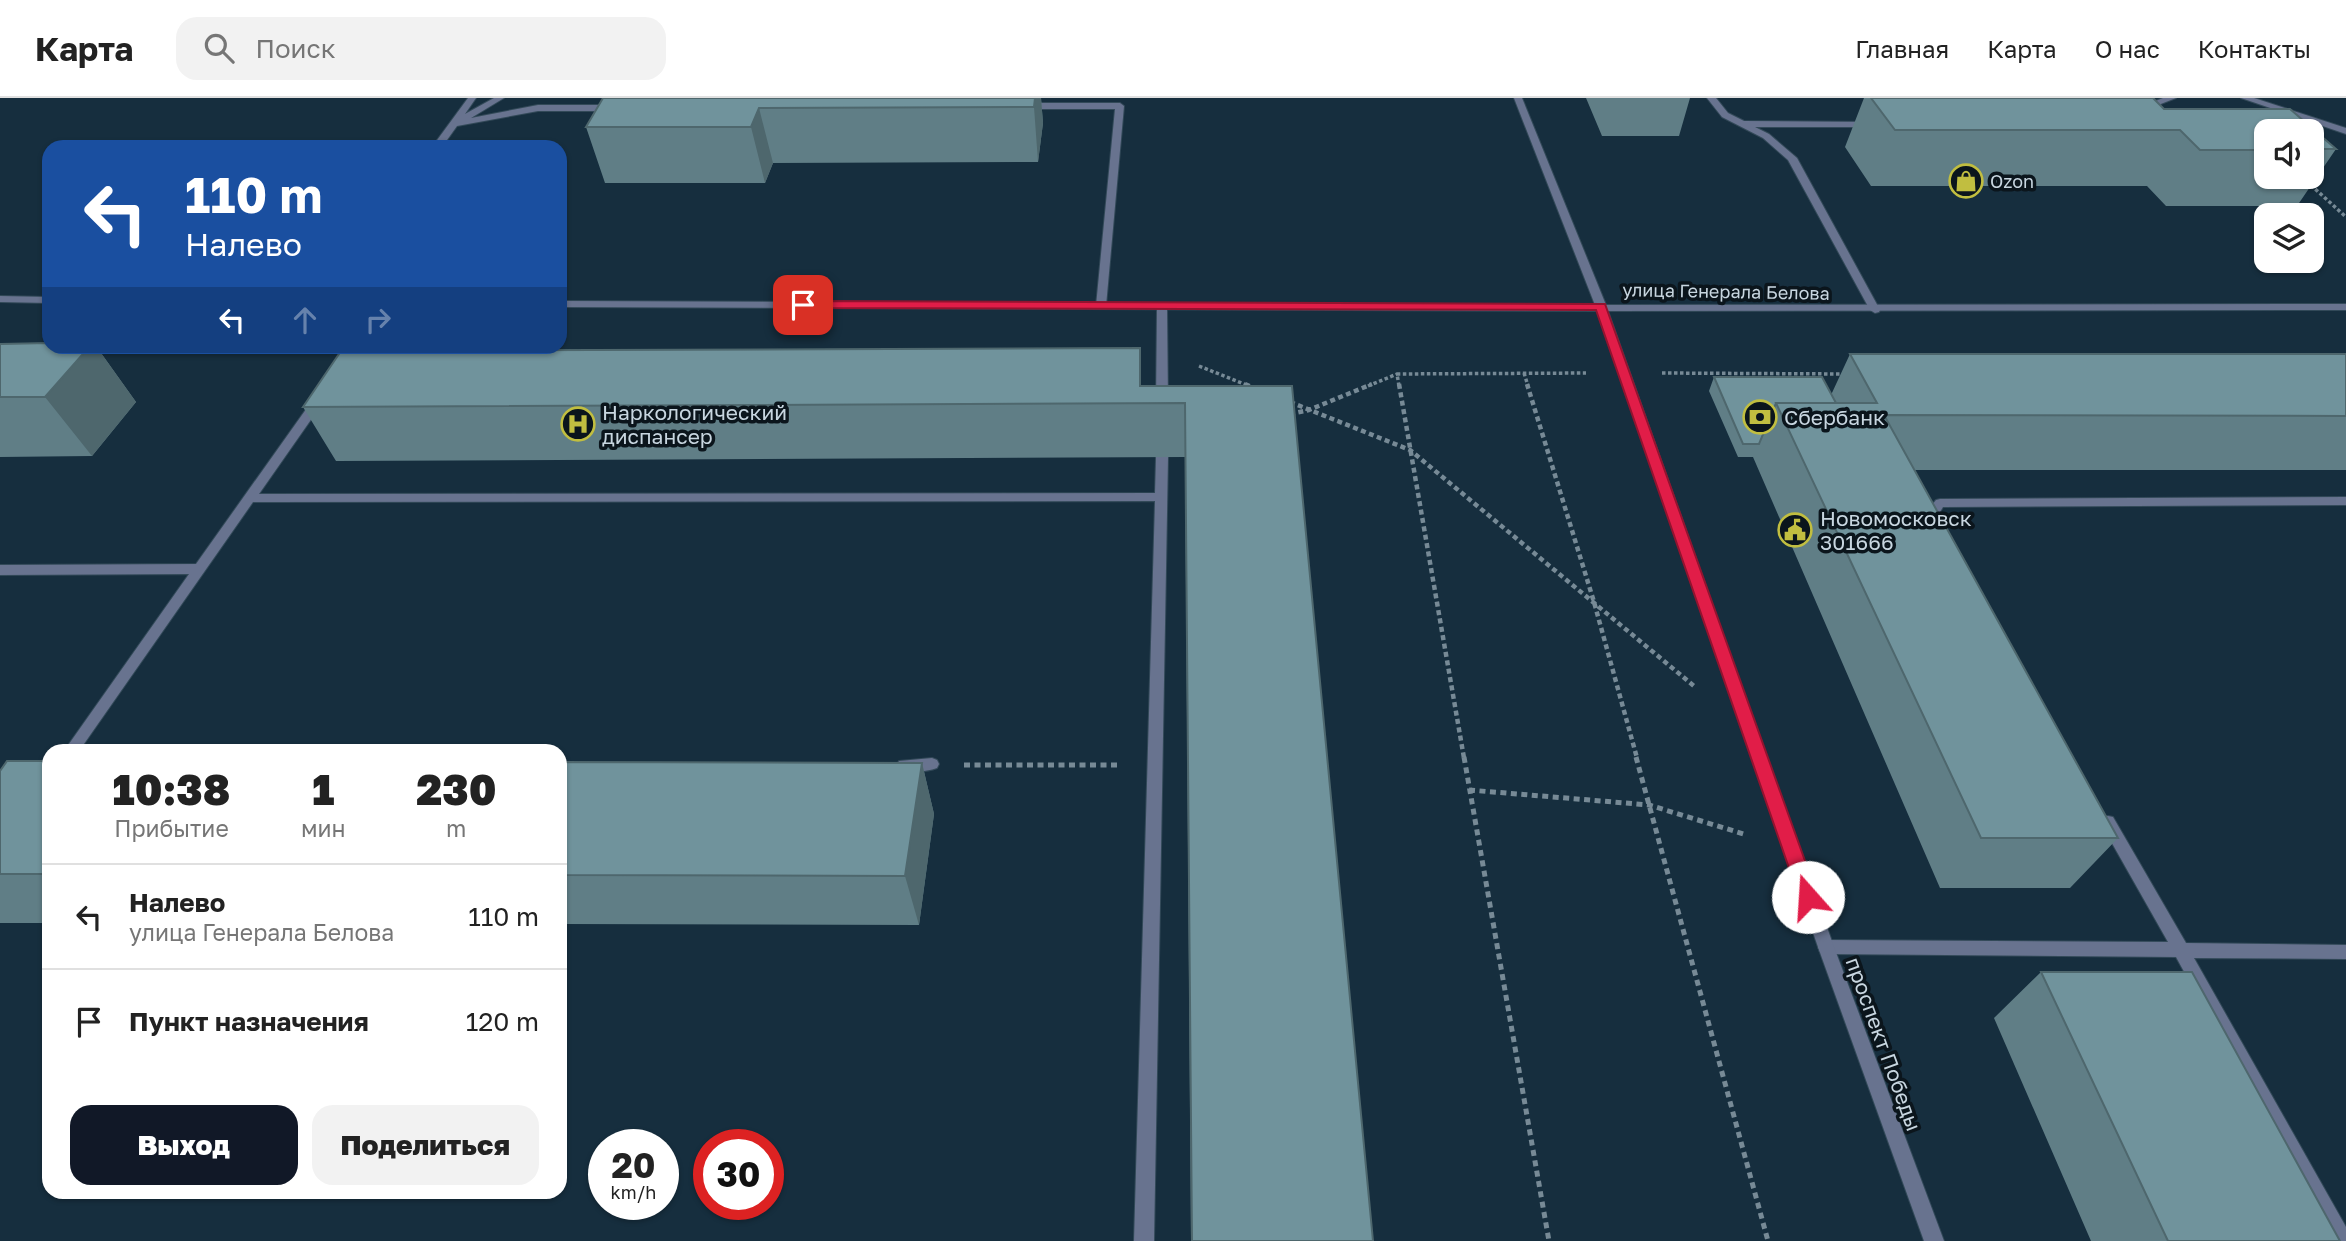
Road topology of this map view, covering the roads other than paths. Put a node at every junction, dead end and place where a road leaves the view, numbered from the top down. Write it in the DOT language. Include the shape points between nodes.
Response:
graph roads {
  1 [pos="472,98"];
  2 [pos="500,98"];
  3 [pos="1518,98"];
  4 [pos="1711,98"];
  5 [pos="2172,98"];
  6 [pos="2245,98"];
  7 [pos="1120,102"];
  8 [pos="1009,106"];
  9 [pos="621,108"];
  10 [pos="2130,116"];
  11 [pos="453,124"];
  12 [pos="1742,124"];
  13 [pos="1882,124"];
  14 [pos="2346,131"];
  15 [pos="443,140"];
  16 [pos="0,299"];
  17 [pos="42,300"];
  18 [pos="567,304"];
  19 [pos="1101,306"];
  20 [pos="1162,306"];
  21 [pos="1601,307"];
  22 [pos="2346,307"];
  23 [pos="1875,310"];
  24 [pos="326,390"];
  25 [pos="1162,414"];
  26 [pos="1162,457"];
  27 [pos="1161,497"];
  28 [pos="248,498"];
  29 [pos="2346,501"];
  30 [pos="1943,532"];
  31 [pos="198,569"];
  32 [pos="0,570"];
  33 [pos="76,744"];
  34 [pos="890,765"];
  35 [pos="932,765"];
  36 [pos="2099,807"];
  37 [pos="1826,947"];
  38 [pos="2181,950"];
  39 [pos="2346,952"];
  40 [pos="1144,1241"];
  41 [pos="1934,1241"];
  42 [pos="2343,1241"];
  1 -- 11 [label="street"];
  2 -- 11 [label="street"];
  3 -- 21 [label="street, проспект Победы"];
  4 -- 12 [label="street" via="1725,115"];
  5 -- 10 [label="street" via="2146,105"];
  6 -- 14 [label="street"];
  7 -- 8 [label="street"];
  7 -- 19 [label="street"];
  9 -- 11 [label="street" via="538,108"];
  11 -- 15 [label="street"];
  12 -- 13 [label="street"];
  12 -- 23 [label="street" via="1766,136 1792,158"];
  16 -- 17 [label="street"];
  18 -- 19 [label="street, улица Генерала Белова"];
  19 -- 20 [label="street, улица Генерала Белова"];
  20 -- 21 [label="street, улица Генерала Белова"];
  20 -- 25 [label="street"];
  21 -- 23 [label="street, улица Генерала Белова"];
  21 -- 37 [label="street, проспект Победы"];
  22 -- 23 [label="street, улица Генерала Белова"];
  24 -- 28 [label="street"];
  26 -- 27 [label="street"];
  27 -- 28 [label="street"];
  27 -- 40 [label="street"];
  28 -- 31 [label="street"];
  29 -- 30 [label="street" via="1940,503 1933,511"];
  31 -- 32 [label="street"];
  31 -- 33 [label="street"];
  34 -- 35 [label="street"];
  36 -- 38 [label="street"];
  37 -- 38 [label="street"];
  37 -- 41 [label="street, проспект Победы"];
  38 -- 39 [label="street"];
  38 -- 42 [label="street"];
}
